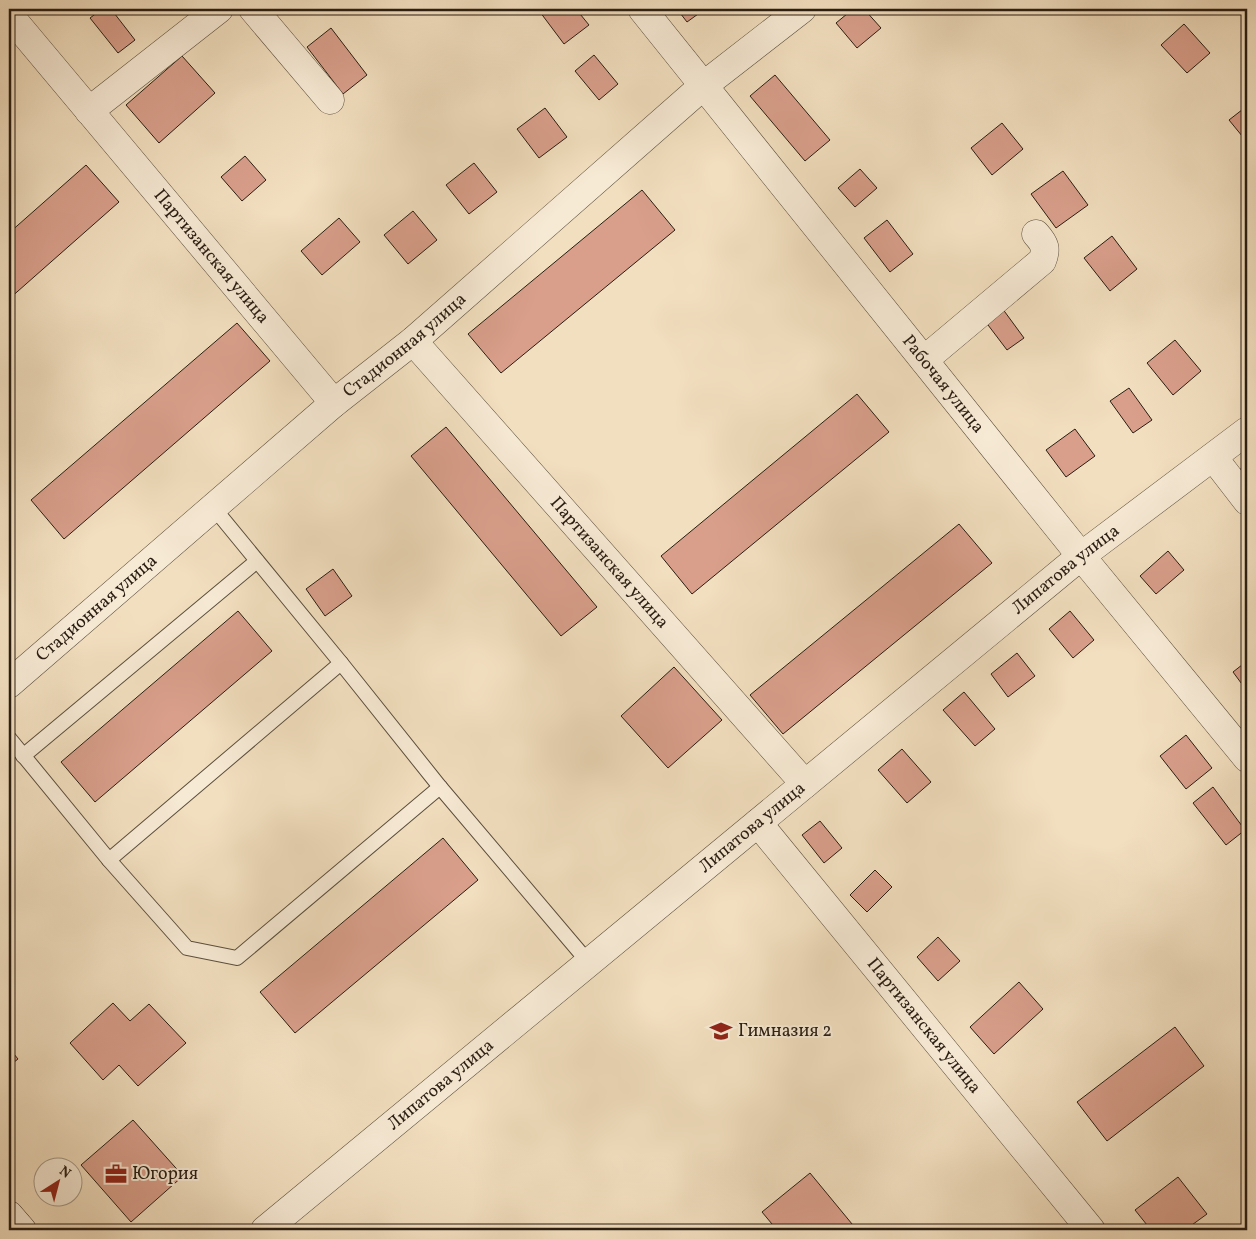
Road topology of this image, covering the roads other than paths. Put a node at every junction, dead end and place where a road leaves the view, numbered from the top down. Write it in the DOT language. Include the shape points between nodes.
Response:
graph roads {
  1 [pos="219,9"];
  2 [pos="253,9"];
  3 [pos="642,9"];
  4 [pos="802,9"];
  5 [pos="9,15"];
  6 [pos="703,86"];
  7 [pos="330,100"];
  8 [pos="89,111"];
  9 [pos="1036,234"];
  10 [pos="413,341"];
  11 [pos="924,360"];
  12 [pos="334,403"];
  13 [pos="1247,431"];
  14 [pos="1214,457"];
  15 [pos="1247,501"];
  16 [pos="213,507"];
  17 [pos="1081,556"];
  18 [pos="257,561"];
  19 [pos="341,663"];
  20 [pos="9,684"];
  21 [pos="9,738"];
  22 [pos="23,756"];
  23 [pos="1247,758"];
  24 [pos="805,784"];
  25 [pos="440,787"];
  26 [pos="758,823"];
  27 [pos="110,860"];
  28 [pos="588,963"];
  29 [pos="9,1214"];
  30 [pos="22,1230"];
  31 [pos="265,1230"];
  32 [pos="1091,1230"];
  1 -- 8 [label="street"];
  2 -- 7 [label="street"];
  3 -- 6 [label="street, Рабочая улица"];
  4 -- 6 [label="street, Стадионная улица"];
  5 -- 8 [label="street, Партизанская улица"];
  6 -- 10 [label="street, Стадионная улица"];
  6 -- 11 [label="street, Рабочая улица"];
  8 -- 12 [label="street, Партизанская улица"];
  9 -- 11 [label="street" via="1043,242 1045,252 1042,261"];
  10 -- 12 [label="street, Стадионная улица"];
  10 -- 24 [label="street, Партизанская улица"];
  11 -- 17 [label="street, Рабочая улица"];
  12 -- 16 [label="street, Стадионная улица"];
  13 -- 14 [label="street, Липатова улица"];
  14 -- 15 [label="street"];
  14 -- 17 [label="street, Липатова улица"];
  16 -- 18 [label="lane"];
  16 -- 20 [label="street, Стадионная улица"];
  17 -- 23 [label="street, Рабочая улица"];
  17 -- 24 [label="street, Липатова улица"];
  18 -- 19 [label="lane"];
  18 -- 22 [label="lane"];
  19 -- 25 [label="lane"];
  19 -- 27 [label="lane"];
  21 -- 22 [label="lane"];
  22 -- 27 [label="lane"];
  24 -- 26 [label="street, Липатова улица"];
  25 -- 27 [label="lane" via="237,958 187,948"];
  25 -- 28 [label="lane"];
  26 -- 28 [label="street, Липатова улица"];
  26 -- 32 [label="street, Партизанская улица"];
  28 -- 31 [label="street, Липатова улица"];
  29 -- 30 [label="street"];
}
